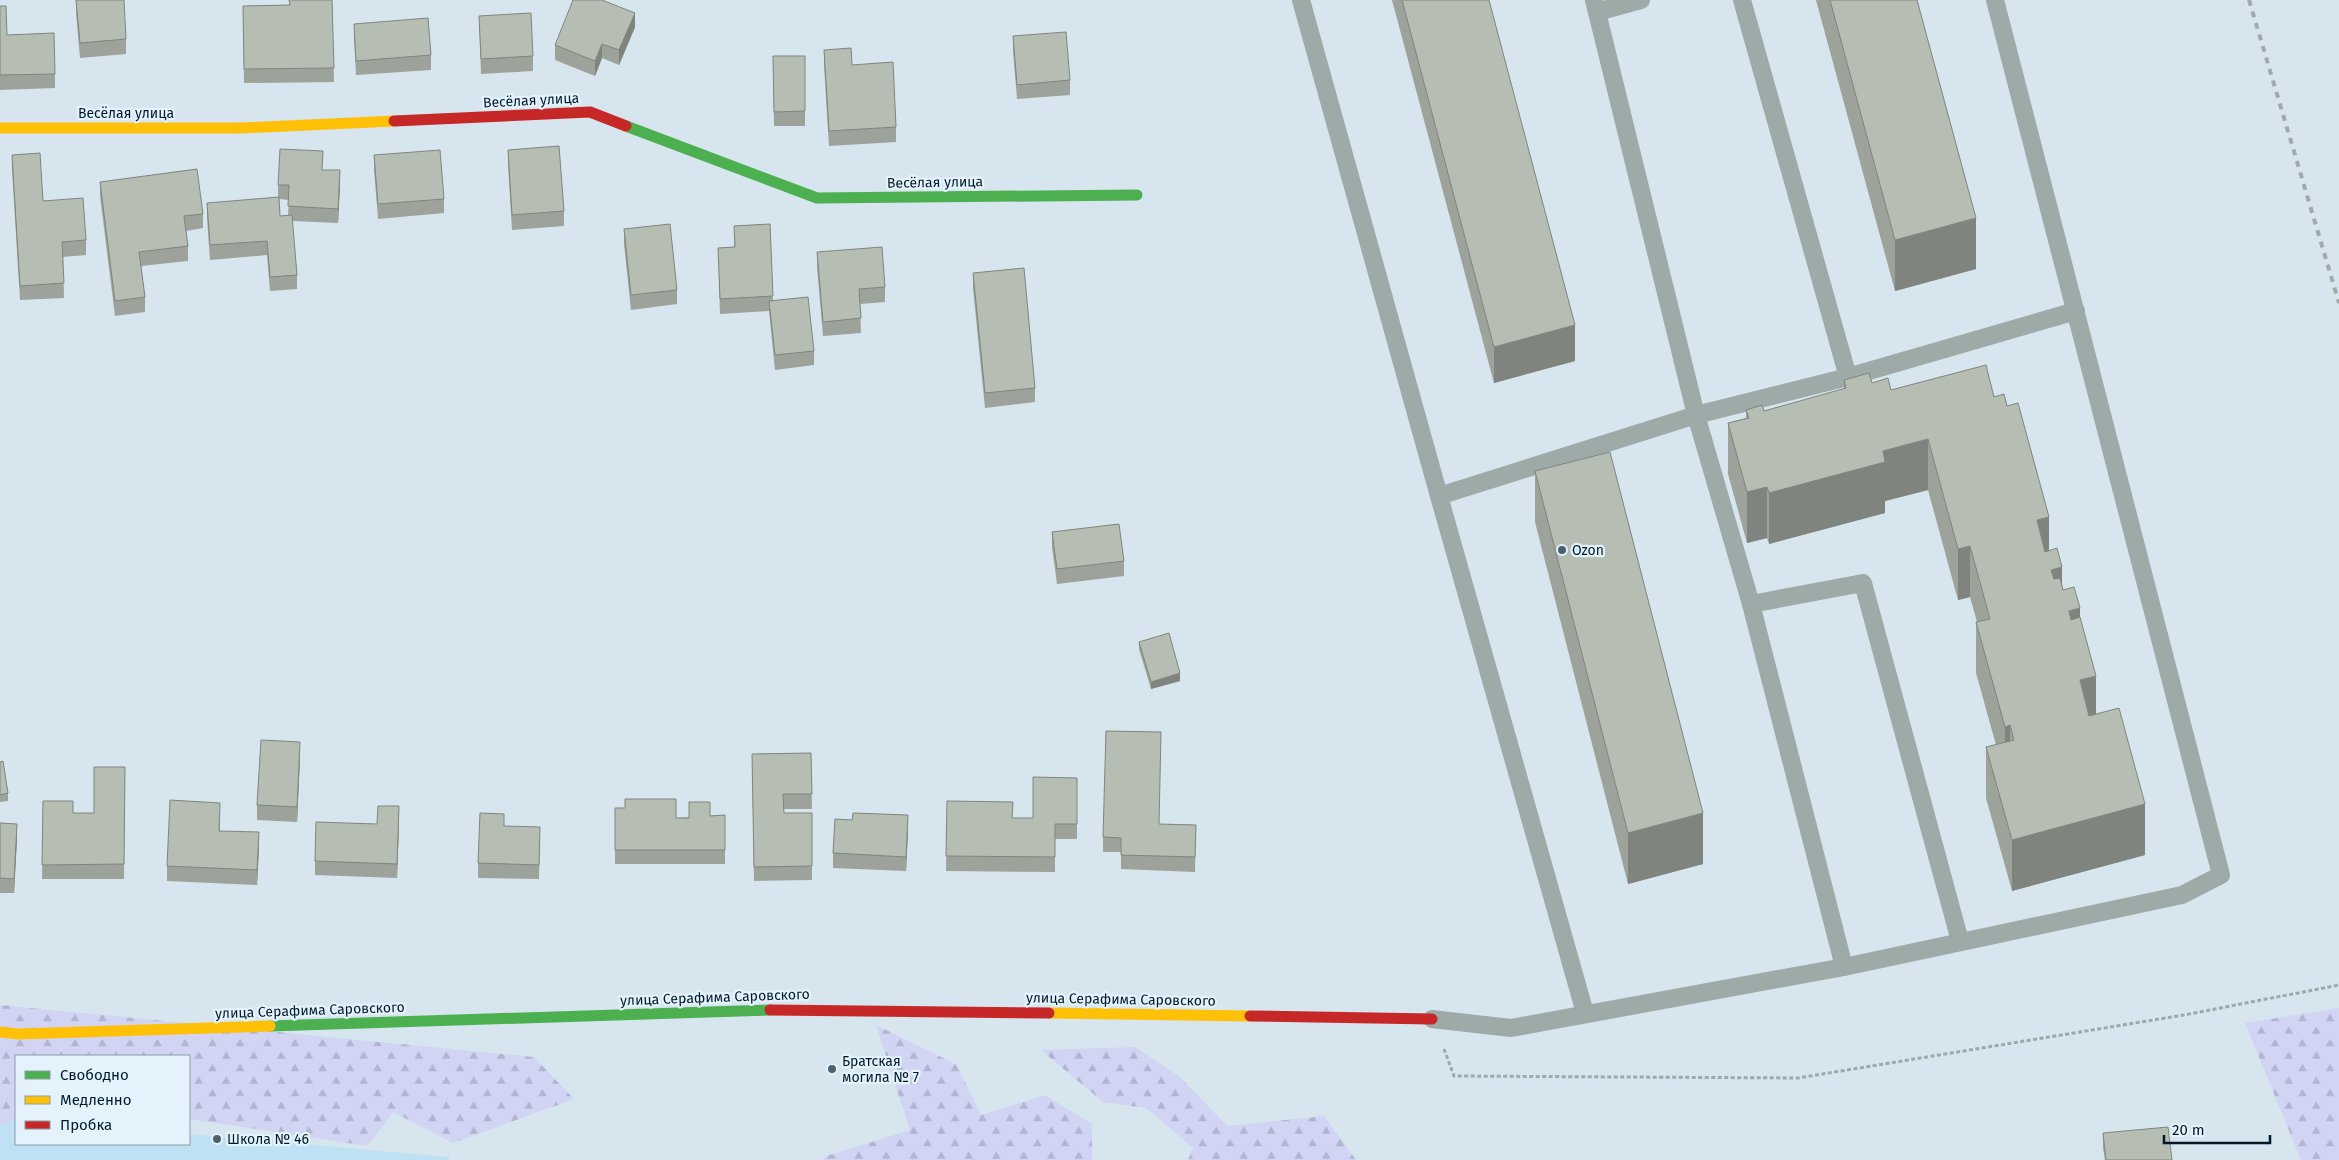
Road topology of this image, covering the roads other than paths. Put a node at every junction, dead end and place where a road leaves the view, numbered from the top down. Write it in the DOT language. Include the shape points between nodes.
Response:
graph roads {
  1 [pos="1301,0"];
  2 [pos="1641,0"];
  3 [pos="1742,0"];
  4 [pos="1995,0"];
  5 [pos="1595,6"];
  6 [pos="0,128"];
  7 [pos="1137,195"];
  8 [pos="2076,312"];
  9 [pos="1848,377"];
  10 [pos="1696,415"];
  11 [pos="1439,496"];
  12 [pos="1751,604"];
  13 [pos="1960,941"];
  14 [pos="1844,967"];
  15 [pos="1585,1013"];
  16 [pos="1432,1019"];
  17 [pos="0,1032"];
  1 -- 11 [label="lane"];
  2 -- 5 [label="lane"];
  3 -- 9 [label="lane"];
  4 -- 8 [label="lane"];
  5 -- 10 [label="lane"];
  6 -- 7 [label="street, Весёлая улица" via="241,128 590,112 817,198"];
  8 -- 9 [label="lane"];
  8 -- 13 [label="lane" via="2221,875 2182,895"];
  9 -- 10 [label="lane"];
  10 -- 11 [label="lane"];
  10 -- 12 [label="lane"];
  11 -- 15 [label="lane"];
  12 -- 13 [label="lane" via="1863,583"];
  12 -- 14 [label="lane"];
  13 -- 14 [label="lane"];
  14 -- 15 [label="lane"];
  15 -- 16 [label="lane" via="1511,1028"];
  16 -- 17 [label="street, улица Серафима Саровского" via="790,1009 27,1034"];
}
